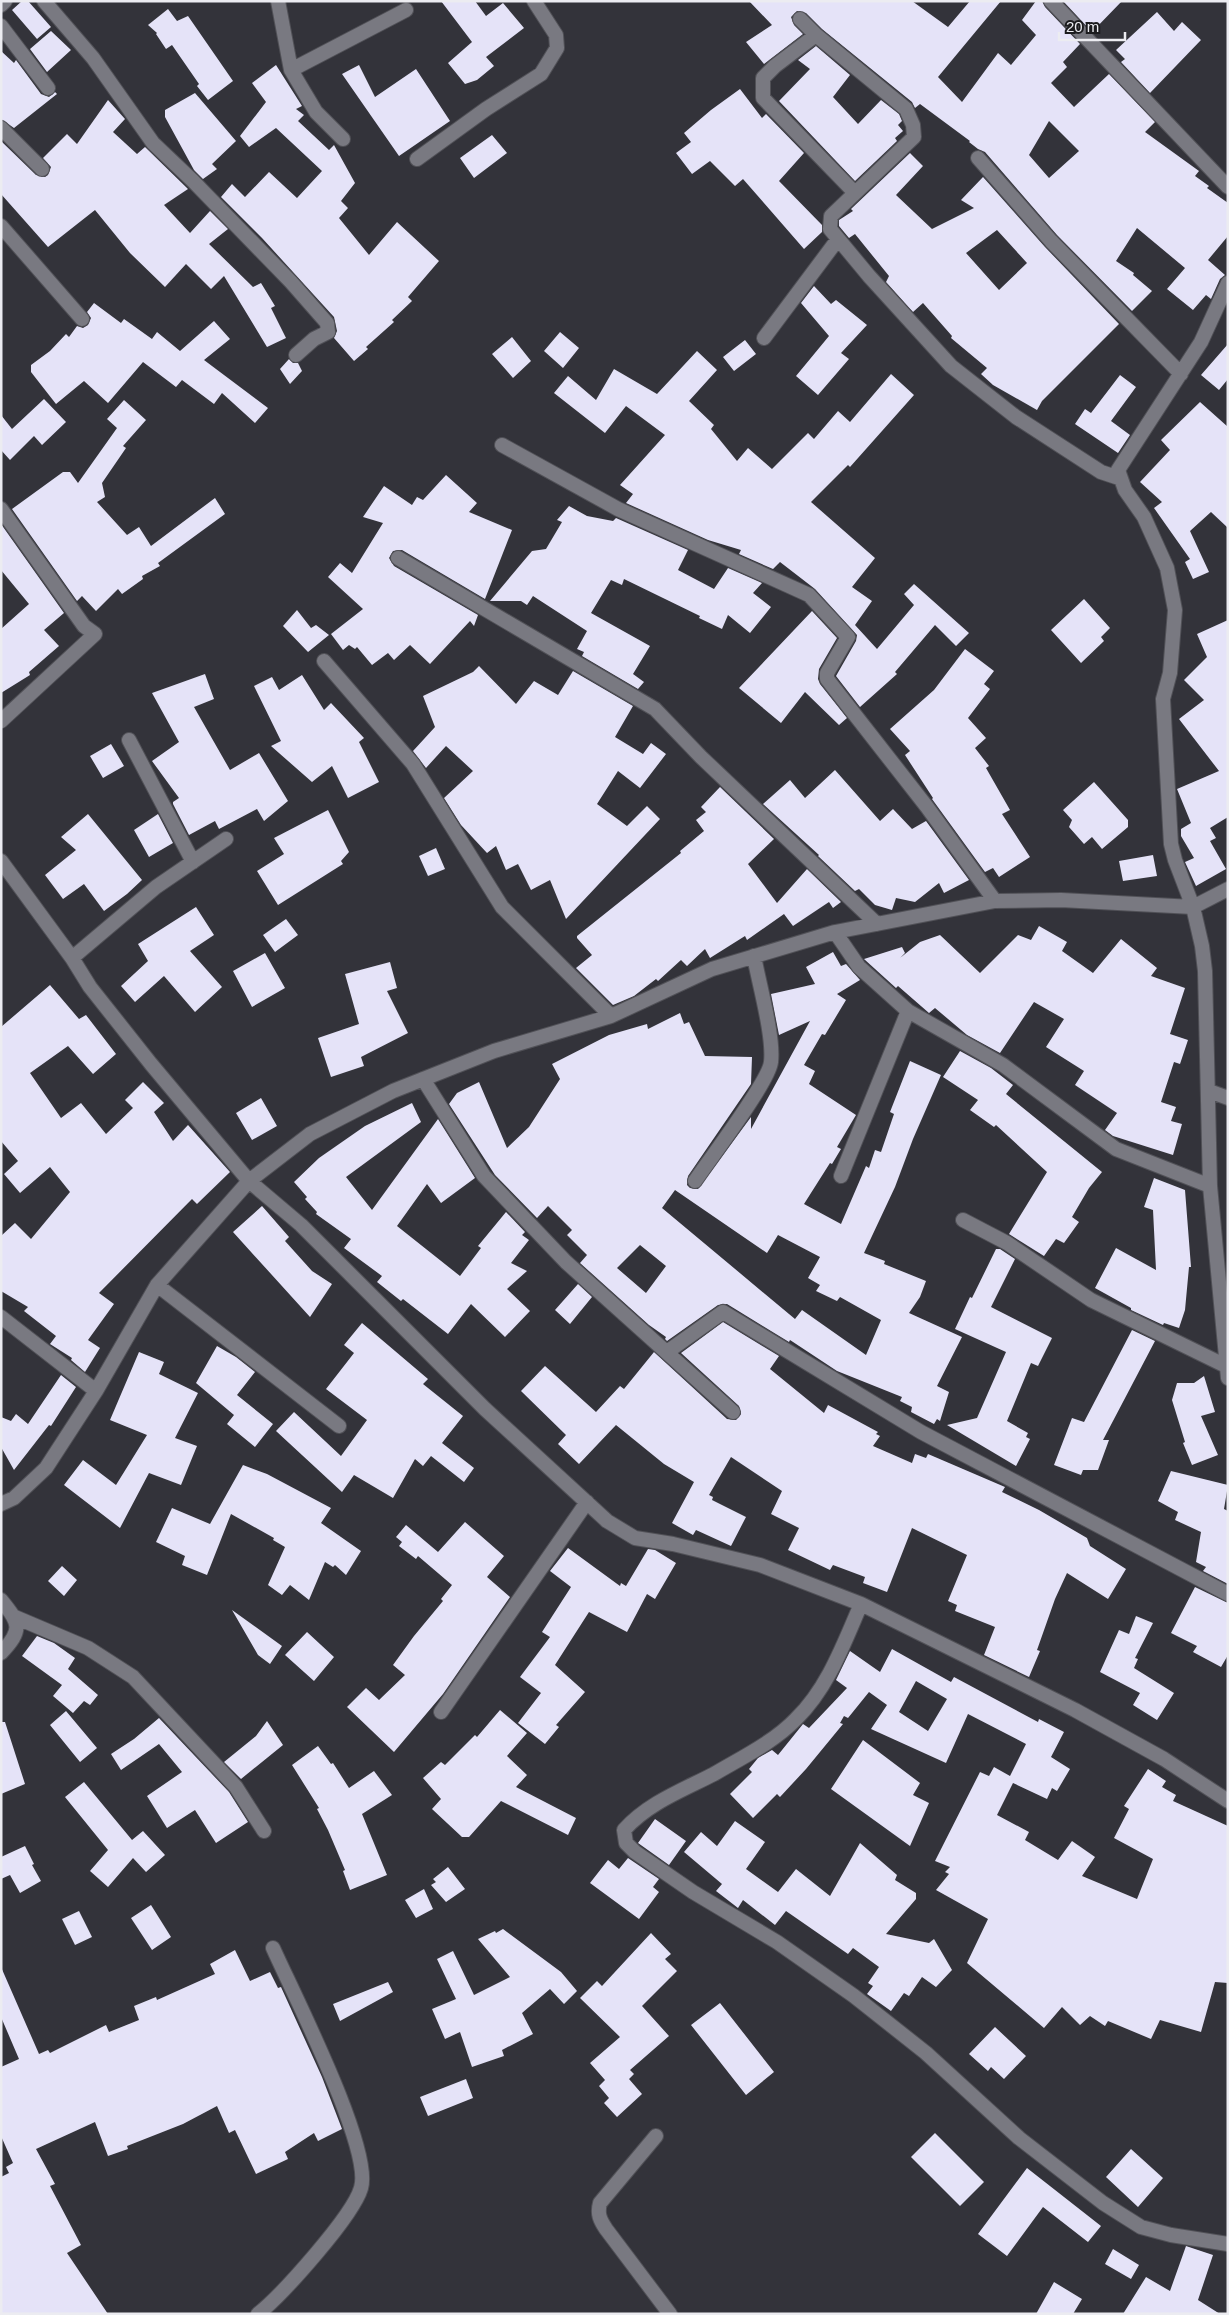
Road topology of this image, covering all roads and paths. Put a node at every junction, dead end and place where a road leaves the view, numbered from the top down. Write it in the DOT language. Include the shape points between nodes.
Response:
graph roads {
  1 [pos="5,1"];
  2 [pos="44,1"];
  3 [pos="278,1"];
  4 [pos="534,1"];
  5 [pos="1051,1"];
  6 [pos="1,5"];
  7 [pos="406,10"];
  8 [pos="800,18"];
  9 [pos="1,26"];
  10 [pos="816,35"];
  11 [pos="290,70"];
  12 [pos="48,88"];
  13 [pos="1,128"];
  14 [pos="344,138"];
  15 [pos="978,158"];
  16 [pos="417,159"];
  17 [pos="42,169"];
  18 [pos="1228,187"];
  19 [pos="855,193"];
  20 [pos="1,226"];
  21 [pos="838,239"];
  22 [pos="1228,283"];
  23 [pos="82,319"];
  24 [pos="764,338"];
  25 [pos="296,355"];
  26 [pos="1181,374"];
  27 [pos="502,445"];
  28 [pos="1119,478"];
  29 [pos="1,509"];
  30 [pos="398,558"];
  31 [pos="324,661"];
  32 [pos="1,721"];
  33 [pos="129,740"];
  34 [pos="226,839"];
  35 [pos="1,861"];
  36 [pos="193,862"];
  37 [pos="1228,889"];
  38 [pos="995,902"];
  39 [pos="1193,907"];
  40 [pos="877,924"];
  41 [pos="835,932"];
  42 [pos="754,956"];
  43 [pos="72,958"];
  44 [pos="908,1011"];
  45 [pos="610,1016"];
  46 [pos="423,1079"];
  47 [pos="1208,1091"];
  48 [pos="1228,1098"];
  49 [pos="841,1176"];
  50 [pos="249,1181"];
  51 [pos="695,1181"];
  52 [pos="1210,1186"];
  53 [pos="964,1220"];
  54 [pos="157,1285"];
  55 [pos="1,1317"];
  56 [pos="667,1352"];
  57 [pos="1227,1372"];
  58 [pos="96,1391"];
  59 [pos="733,1412"];
  60 [pos="339,1426"];
  61 [pos="587,1502"];
  62 [pos="1,1504"];
  63 [pos="1228,1594"];
  64 [pos="1,1600"];
  65 [pos="862,1604"];
  66 [pos="15,1617"];
  67 [pos="1,1653"];
  68 [pos="441,1712"];
  69 [pos="1228,1801"];
  70 [pos="264,1831"];
  71 [pos="273,1948"];
  72 [pos="656,2136"];
  73 [pos="1228,2244"];
  74 [pos="258,2314"];
  75 [pos="670,2314"];
  1 -- 6 [label="street"];
  2 -- 25 [label="street" via="93,58 153,143 291,282 327,323 328,332"];
  3 -- 11 [label="street"];
  4 -- 16 [label="street" via="556,35 558,48 541,74"];
  5 -- 18 [label="street"];
  7 -- 11 [label="street"];
  8 -- 10 [label="street"];
  9 -- 12 [label="street"];
  10 -- 19 [label="street" via="764,78 763,98"];
  10 -- 19 [label="street" via="906,110 913,126 914,136"];
  11 -- 14 [label="street" via="316,112"];
  13 -- 17 [label="street"];
  15 -- 26 [label="street" via="1051,241"];
  19 -- 21 [label="street" via="831,216 830,229"];
  20 -- 23 [label="street"];
  21 -- 24 [label="street"];
  21 -- 28 [label="street" via="951,366 1016,417 1101,472"];
  22 -- 26 [label="street" via="1201,342"];
  26 -- 28 [label="street" via="1118,470"];
  27 -- 38 [label="street" via="618,509 809,595 848,637 827,673 827,679 916,792"];
  28 -- 39 [label="street" via="1144,518 1167,568 1175,610 1170,673 1162,699 1175,860"];
  29 -- 32 [label="street" via="84,626 95,634"];
  30 -- 40 [label="street" via="655,709"];
  31 -- 45 [label="street" via="413,764 502,907"];
  33 -- 36 [label="street"];
  34 -- 36 [label="street"];
  35 -- 43 [label="street"];
  36 -- 43 [label="street" via="156,887"];
  37 -- 39 [label="street"];
  38 -- 39 [label="street" via="1061,900"];
  38 -- 40 [label="street"];
  39 -- 47 [label="street" via="1205,971"];
  40 -- 41 [label="street"];
  41 -- 42 [label="street"];
  41 -- 44 [label="street" via="859,967"];
  42 -- 45 [label="street" via="712,970"];
  42 -- 51 [label="street" via="772,1063 762,1083"];
  43 -- 50 [label="street" via="151,1064"];
  44 -- 49 [label="street"];
  44 -- 52 [label="street" via="1003,1065 1116,1149"];
  45 -- 46 [label="street" via="494,1051"];
  46 -- 50 [label="street" via="310,1134"];
  46 -- 56 [label="street" via="484,1176 566,1262"];
  47 -- 48 [label="street"];
  47 -- 52 [label="street"];
  50 -- 54 [label="street"];
  50 -- 61 [label="street" via="300,1225 485,1409"];
  52 -- 57 [label="street"];
  53 -- 57 [label="street" via="1007,1242 1091,1300"];
  54 -- 58 [label="street"];
  54 -- 60 [label="street"];
  55 -- 58 [label="street"];
  56 -- 59 [label="street"];
  56 -- 63 [label="street" via="723,1312 921,1432"];
  58 -- 62 [label="street" via="46,1468 14,1498"];
  61 -- 65 [label="street" via="607,1521 635,1538 760,1565"];
  61 -- 68 [label="street"];
  64 -- 66 [label="street"];
  65 -- 69 [label="street" via="1076,1710 1164,1759"];
  65 -- 73 [label="street" via="838,1658 816,1696 796,1720 762,1745 654,1806 624,1830 626,1842 635,1852 693,1892 777,1942 854,1996 926,2053 1019,2138 1103,2203 1140,2227"];
  66 -- 67 [label="street" via="18,1629 12,1642"];
  66 -- 70 [label="street" via="88,1648 133,1677 236,1786"];
  71 -- 74 [label="street" via="355,2137 362,2180 348,2213 275,2300"];
  72 -- 75 [label="street" via="600,2203 598,2210 599,2219"];
}
